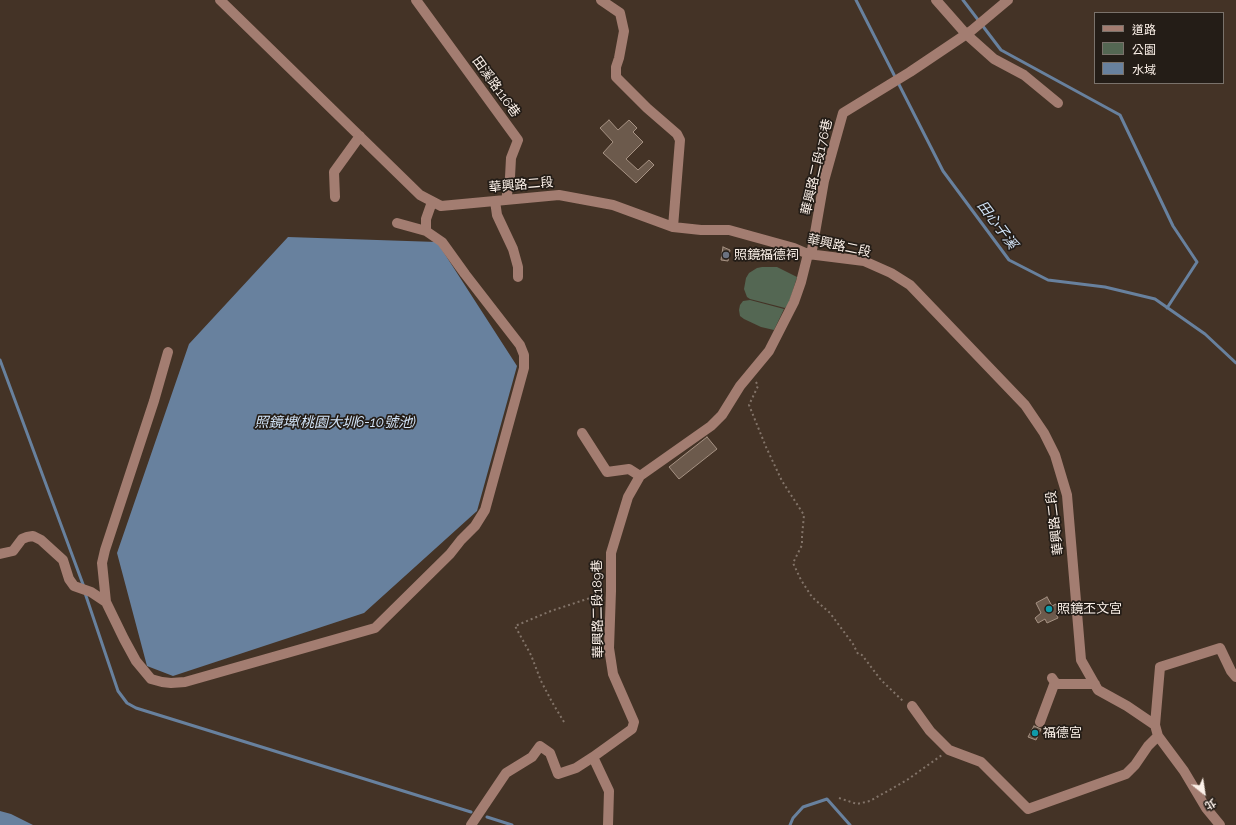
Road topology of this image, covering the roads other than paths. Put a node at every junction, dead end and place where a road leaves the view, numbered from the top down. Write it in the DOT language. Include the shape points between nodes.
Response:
graph roads {
  1 [pos="220,0"];
  2 [pos="416,0"];
  3 [pos="601,0"];
  4 [pos="936,0"];
  5 [pos="1008,0"];
  6 [pos="966,34"];
  7 [pos="1058,103"];
  8 [pos="360,136"];
  9 [pos="334,197"];
  10 [pos="506,200"];
  11 [pos="495,201"];
  12 [pos="432,202"];
  13 [pos="397,223"];
  14 [pos="673,227"];
  15 [pos="426,231"];
  16 [pos="808,254"];
  17 [pos="518,277"];
  18 [pos="168,352"];
  19 [pos="582,433"];
  20 [pos="640,476"];
  21 [pos="0,554"];
  22 [pos="106,602"];
  23 [pos="1236,677"];
  24 [pos="1095,684"];
  25 [pos="912,706"];
  26 [pos="1040,722"];
  27 [pos="1155,725"];
  28 [pos="1158,736"];
  29 [pos="593,757"];
  30 [pos="471,825"];
  31 [pos="608,825"];
  32 [pos="1220,825"];
  1 -- 8 [label="street, 華興路二段"];
  2 -- 10 [label="street, 田溪路116巷" via="518,140 511,158"];
  3 -- 14 [label="street" via="620,13 624,31 616,76 677,134 680,140"];
  4 -- 6 [label="street"];
  5 -- 6 [label="street, 華興路二段176巷"];
  6 -- 7 [label="street" via="994,59 1024,75"];
  6 -- 16 [label="street, 華興路二段176巷" via="843,113 824,181 812,250"];
  8 -- 9 [label="street" via="334,172"];
  8 -- 12 [label="street, 華興路二段" via="420,195"];
  10 -- 11 [label="street, 華興路二段"];
  10 -- 14 [label="street, 華興路二段" via="558,195 613,205"];
  11 -- 12 [label="street, 華興路二段" via="441,206"];
  11 -- 17 [label="street" via="497,215 517,261"];
  12 -- 15 [label="street" via="426,219"];
  13 -- 15 [label="street"];
  14 -- 16 [label="street, 華興路二段" via="729,230"];
  15 -- 22 [label="street" via="442,242 520,345 524,355 524,368 485,510 475,526 375,628 185,682 171,683 151,679 136,661"];
  16 -- 20 [label="street, 華興路二段189巷" via="794,302 769,350 740,386 722,414 711,426"];
  16 -- 24 [label="street, 華興路二段" via="864,261 910,285 1025,405 1055,455 1067,495 1081,660"];
  18 -- 22 [label="street" via="105,550 102,563"];
  19 -- 20 [label="street" via="607,472 629,469"];
  20 -- 29 [label="street, 華興路二段189巷" via="628,497 611,552 609,648 613,674 634,722 632,729"];
  21 -- 22 [label="street" via="13,551 22,539 33,536 64,560 69,579 74,586 91,592"];
  23 -- 27 [label="street" via="1220,648 1160,667"];
  24 -- 26 [label="street" via="1056,684 1054,680"];
  24 -- 27 [label="street, 華興路二段" via="1098,690 1128,706"];
  25 -- 28 [label="street" via="949,750 981,762 1028,809 1126,774"];
  27 -- 28 [label="street"];
  28 -- 32 [label="street"];
  29 -- 30 [label="street, 華興路二段189巷" via="576,768 558,774 550,753 540,746 532,757 506,773"];
  29 -- 31 [label="street" via="609,791"];
}
